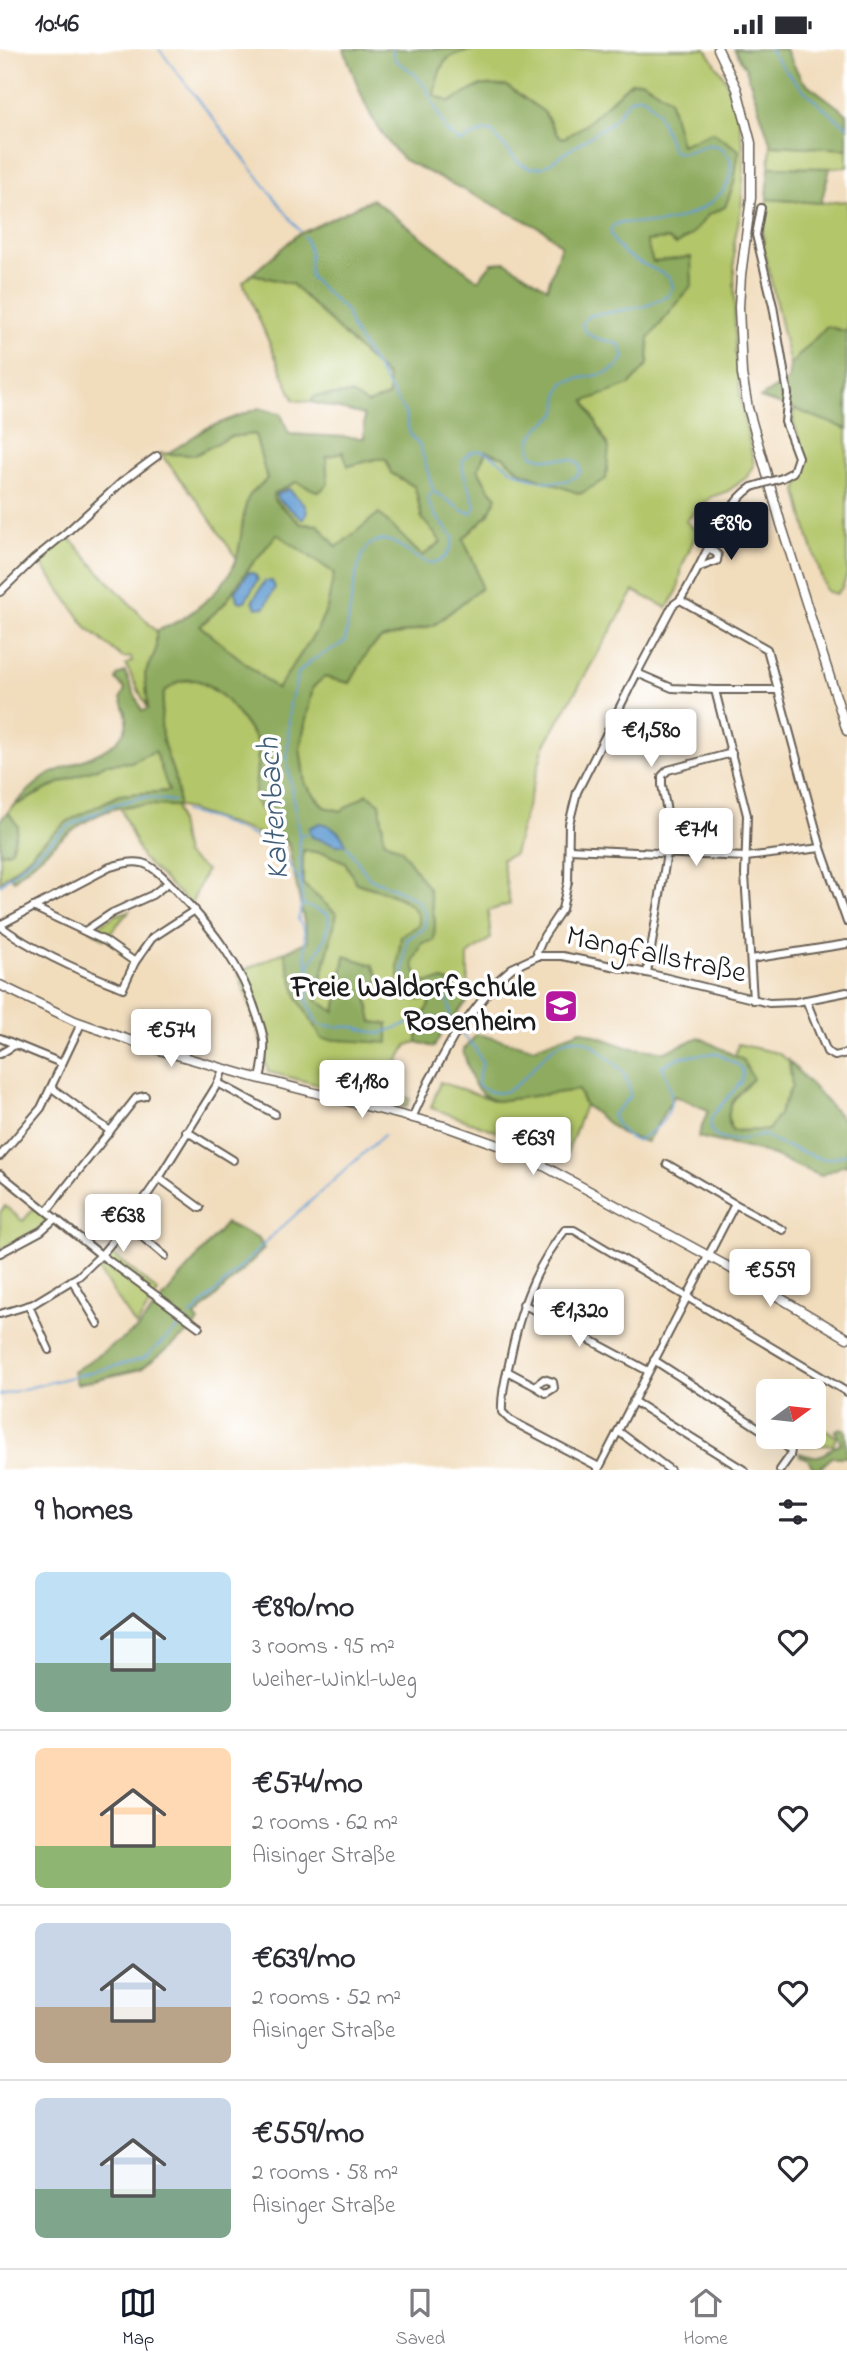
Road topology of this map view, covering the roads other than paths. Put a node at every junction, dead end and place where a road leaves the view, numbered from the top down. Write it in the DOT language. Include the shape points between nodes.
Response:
graph roads {
  1 [pos="718,49"];
  2 [pos="761,208"];
  3 [pos="158,456"];
  4 [pos="709,548"];
  5 [pos="700,567"];
  6 [pos="2,588"];
  7 [pos="680,600"];
  8 [pos="637,673"];
  9 [pos="715,690"];
  10 [pos="778,690"];
  11 [pos="847,731"];
  12 [pos="732,753"];
  13 [pos="821,848"];
  14 [pos="569,849"];
  15 [pos="667,853"];
  16 [pos="746,857"];
  17 [pos="168,883"];
  18 [pos="33,907"];
  19 [pos="195,910"];
  20 [pos="847,922"];
  21 [pos="0,926"];
  22 [pos="85,931"];
  23 [pos="847,944"];
  24 [pos="538,956"];
  25 [pos="751,959"];
  26 [pos="135,963"];
  27 [pos="647,973"];
  28 [pos="0,985"];
  29 [pos="847,992"];
  30 [pos="753,1000"];
  31 [pos="806,1000"];
  32 [pos="81,1024"];
  33 [pos="0,1038"];
  34 [pos="15,1045"];
  35 [pos="847,1053"];
  36 [pos="0,1054"];
  37 [pos="61,1063"];
  38 [pos="223,1069"];
  39 [pos="260,1079"];
  40 [pos="218,1083"];
  41 [pos="52,1088"];
  42 [pos="145,1096"];
  43 [pos="275,1114"];
  44 [pos="412,1118"];
  45 [pos="110,1131"];
  46 [pos="187,1131"];
  47 [pos="0,1156"];
  48 [pos="233,1160"];
  49 [pos="667,1164"];
  50 [pos="0,1174"];
  51 [pos="159,1178"];
  52 [pos="734,1203"];
  53 [pos="200,1208"];
  54 [pos="47,1211"];
  55 [pos="56,1219"];
  56 [pos="127,1224"];
  57 [pos="783,1230"];
  58 [pos="0,1253"];
  59 [pos="101,1255"];
  60 [pos="165,1256"];
  61 [pos="707,1256"];
  62 [pos="72,1280"];
  63 [pos="687,1296"];
  64 [pos="523,1304"];
  65 [pos="29,1305"];
  66 [pos="0,1314"];
  67 [pos="97,1324"];
  68 [pos="199,1327"];
  69 [pos="847,1338"];
  70 [pos="49,1350"];
  71 [pos="654,1360"];
  72 [pos="507,1371"];
  73 [pos="648,1371"];
  74 [pos="535,1386"];
  75 [pos="847,1392"];
  76 [pos="633,1401"];
  77 [pos="756,1426"];
  78 [pos="618,1431"];
  79 [pos="790,1449"];
  80 [pos="598,1468"];
  81 [pos="670,1470"];
  82 [pos="744,1470"];
  83 [pos="780,1470"];
  1 -- 11 [label="main road" via="737,89 751,143 752,187 739,307 748,408"];
  2 -- 4 [label="street, bridge" via="756,235 788,394 785,422 798,457 793,472 741,494"];
  3 -- 6 [label="street" via="122,481"];
  4 -- 5 [label="street"];
  4 -- 5 [label="street" via="718,555 717,561"];
  5 -- 7 [label="street"];
  7 -- 8 [label="street"];
  7 -- 10 [label="street" via="767,649"];
  8 -- 9 [label="street" via="673,688"];
  8 -- 14 [label="street" via="577,792"];
  9 -- 10 [label="street"];
  9 -- 12 [label="street"];
  10 -- 13 [label="street"];
  12 -- 15 [label="street" via="668,770 662,776 670,823"];
  12 -- 16 [label="street" via="747,815"];
  13 -- 16 [label="street"];
  13 -- 20 [label="street"];
  14 -- 15 [label="street"];
  14 -- 24 [label="street" via="562,909 544,936"];
  15 -- 16 [label="street"];
  15 -- 27 [label="street"];
  16 -- 25 [label="street"];
  17 -- 18 [label="street" via="145,864 128,862"];
  17 -- 19 [label="street"];
  17 -- 22 [label="street"];
  18 -- 21 [label="street"];
  18 -- 22 [label="street"];
  19 -- 26 [label="street" via="152,938"];
  19 -- 39 [label="street" via="236,964 252,999 264,1038"];
  21 -- 26 [label="street" via="89,975 123,988"];
  22 -- 26 [label="street"];
  23 -- 25 [label="street"];
  24 -- 27 [label="street, Mangfallstraße" via="562,956"];
  24 -- 44 [label="street, Mangfallstraße" via="512,968 495,983 453,1038"];
  25 -- 30 [label="street"];
  27 -- 30 [label="street, Mangfallstraße"];
  28 -- 32 [label="main road"];
  29 -- 31 [label="street, Mangfallstraße"];
  30 -- 31 [label="street, Mangfallstraße"];
  31 -- 35 [label="street" via="827,1052 835,1056"];
  32 -- 37 [label="street"];
  32 -- 38 [label="main road"];
  33 -- 34 [label="street"];
  34 -- 36 [label="street"];
  34 -- 37 [label="street"];
  37 -- 41 [label="street"];
  38 -- 39 [label="main road"];
  38 -- 40 [label="street"];
  39 -- 44 [label="main road"];
  40 -- 43 [label="street"];
  40 -- 46 [label="street"];
  41 -- 45 [label="street"];
  41 -- 47 [label="street"];
  42 -- 45 [label="street" via="136,1098"];
  44 -- 61 [label="main road" via="520,1153"];
  45 -- 54 [label="street"];
  46 -- 48 [label="street"];
  46 -- 51 [label="street"];
  49 -- 52 [label="street"];
  50 -- 54 [label="street"];
  51 -- 53 [label="street"];
  51 -- 56 [label="street"];
  52 -- 57 [label="street"];
  52 -- 61 [label="street"];
  54 -- 55 [label="street"];
  55 -- 58 [label="street"];
  55 -- 59 [label="street"];
  56 -- 59 [label="street"];
  56 -- 60 [label="street"];
  59 -- 62 [label="street"];
  59 -- 68 [label="street"];
  61 -- 63 [label="street"];
  61 -- 69 [label="main road"];
  62 -- 65 [label="street"];
  62 -- 67 [label="street"];
  63 -- 64 [label="street" via="574,1230 565,1230"];
  63 -- 71 [label="street"];
  63 -- 75 [label="street"];
  64 -- 72 [label="street"];
  64 -- 73 [label="street"];
  65 -- 66 [label="street"];
  65 -- 70 [label="street"];
  71 -- 73 [label="street"];
  71 -- 77 [label="street"];
  72 -- 74 [label="street"];
  72 -- 80 [label="street" via="504,1416"];
  73 -- 76 [label="street"];
  76 -- 78 [label="street"];
  76 -- 82 [label="street"];
  78 -- 80 [label="street"];
  78 -- 81 [label="street"];
  79 -- 83 [label="street"];
}
